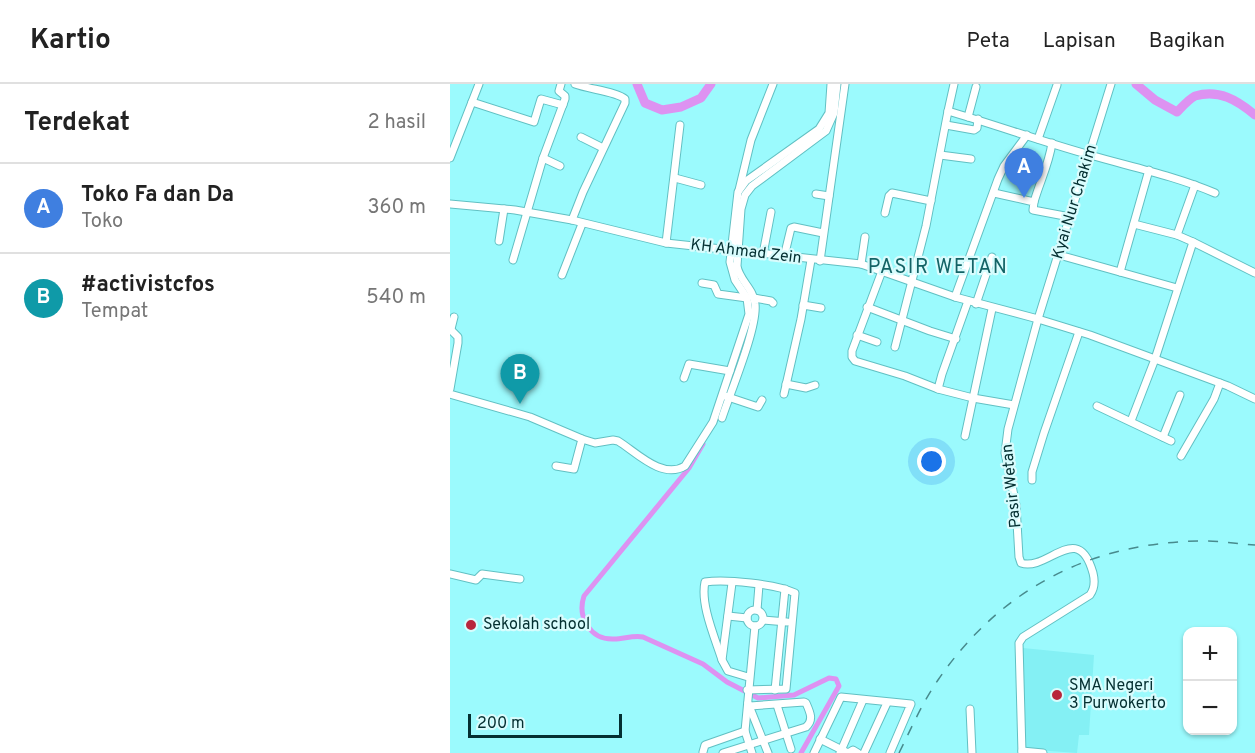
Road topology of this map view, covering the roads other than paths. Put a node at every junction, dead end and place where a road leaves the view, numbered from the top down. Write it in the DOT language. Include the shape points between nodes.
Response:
graph roads {
  1 [pos="479,84"];
  2 [pos="561,84"];
  3 [pos="575,84"];
  4 [pos="610,84"];
  5 [pos="773,84"];
  6 [pos="831,84"];
  7 [pos="837,84"];
  8 [pos="844,84"];
  9 [pos="954,84"];
  10 [pos="1111,84"];
  11 [pos="1057,85"];
  12 [pos="976,87"];
  13 [pos="606,93"];
  14 [pos="833,99"];
  15 [pos="472,102"];
  16 [pos="563,105"];
  17 [pos="948,111"];
  18 [pos="968,117"];
  19 [pos="978,119"];
  20 [pos="680,125"];
  21 [pos="946,125"];
  22 [pos="1027,135"];
  23 [pos="581,137"];
  24 [pos="1038,139"];
  25 [pos="1053,143"];
  26 [pos="603,148"];
  27 [pos="940,155"];
  28 [pos="1089,155"];
  29 [pos="450,158"];
  30 [pos="543,158"];
  31 [pos="971,159"];
  32 [pos="560,166"];
  33 [pos="1149,170"];
  34 [pos="675,178"];
  35 [pos="701,184"];
  36 [pos="1195,185"];
  37 [pos="738,192"];
  38 [pos="994,193"];
  39 [pos="816,194"];
  40 [pos="1215,194"];
  41 [pos="829,196"];
  42 [pos="931,201"];
  43 [pos="1034,202"];
  44 [pos="450,204"];
  45 [pos="504,209"];
  46 [pos="526,212"];
  47 [pos="771,212"];
  48 [pos="885,213"];
  49 [pos="1070,217"];
  50 [pos="572,220"];
  51 [pos="582,224"];
  52 [pos="1134,224"];
  53 [pos="736,233"];
  54 [pos="823,233"];
  55 [pos="1177,235"];
  56 [pos="865,237"];
  57 [pos="499,241"];
  58 [pos="1193,242"];
  59 [pos="666,243"];
  60 [pos="735,252"];
  61 [pos="763,254"];
  62 [pos="1059,255"];
  63 [pos="784,257"];
  64 [pos="992,257"];
  65 [pos="811,260"];
  66 [pos="513,261"];
  67 [pos="820,261"];
  68 [pos="861,264"];
  69 [pos="882,271"];
  70 [pos="1120,272"];
  71 [pos="1255,273"];
  72 [pos="562,275"];
  73 [pos="702,283"];
  74 [pos="911,283"];
  75 [pos="1177,288"];
  76 [pos="955,297"];
  77 [pos="751,298"];
  78 [pos="773,303"];
  79 [pos="972,303"];
  80 [pos="803,305"];
  81 [pos="867,307"];
  82 [pos="821,308"];
  83 [pos="992,309"];
  84 [pos="454,317"];
  85 [pos="1038,319"];
  86 [pos="902,320"];
  87 [pos="451,329"];
  88 [pos="1078,332"];
  89 [pos="858,335"];
  90 [pos="956,339"];
  91 [pos="877,342"];
  92 [pos="895,347"];
  93 [pos="1155,359"];
  94 [pos="729,371"];
  95 [pos="684,378"];
  96 [pos="1220,383"];
  97 [pos="786,384"];
  98 [pos="815,385"];
  99 [pos="450,388"];
  100 [pos="938,389"];
  101 [pos="450,394"];
  102 [pos="784,394"];
  103 [pos="1180,395"];
  104 [pos="725,396"];
  105 [pos="973,398"];
  106 [pos="1255,399"];
  107 [pos="762,400"];
  108 [pos="1014,405"];
  109 [pos="1097,405"];
  110 [pos="722,418"];
  111 [pos="1131,422"];
  112 [pos="965,436"];
  113 [pos="1163,437"];
  114 [pos="582,439"];
  115 [pos="1171,441"];
  116 [pos="1181,456"];
  117 [pos="556,466"];
  118 [pos="1032,480"];
  119 [pos="450,572"];
  120 [pos="472,574"];
  121 [pos="520,579"];
  122 [pos="732,583"];
  123 [pos="759,585"];
  124 [pos="785,589"];
  125 [pos="757,610"];
  126 [pos="728,616"];
  127 [pos="747,618"];
  128 [pos="763,620"];
  129 [pos="783,621"];
  130 [pos="793,622"];
  131 [pos="754,626"];
  132 [pos="723,660"];
  133 [pos="748,677"];
  134 [pos="775,690"];
  135 [pos="748,698"];
  136 [pos="863,700"];
  137 [pos="887,703"];
  138 [pos="777,705"];
  139 [pos="970,709"];
  140 [pos="744,731"];
  141 [pos="786,734"];
  142 [pos="820,738"];
  143 [pos="763,740"];
  144 [pos="749,745"];
  145 [pos="791,748"];
  146 [pos="703,752"];
  147 [pos="844,752"];
  148 [pos="1022,752"];
  149 [pos="725,753"];
  150 [pos="752,753"];
  151 [pos="768,753"];
  152 [pos="813,753"];
  153 [pos="858,753"];
  154 [pos="864,753"];
  155 [pos="890,753"];
  156 [pos="972,753"];
  157 [pos="1043,753"];
  1 -- 15 [label="street"];
  2 -- 16 [label="street"];
  3 -- 13 [label="street"];
  4 -- 13 [label="street"];
  5 -- 37 [label="street" via="751,140"];
  6 -- 14 [label="street"];
  7 -- 14 [label="street"];
  8 -- 41 [label="street"];
  9 -- 17 [label="street"];
  10 -- 28 [label="street, Kyai Nur Chakim"];
  11 -- 24 [label="street"];
  12 -- 18 [label="street"];
  13 -- 26 [label="street" via="620,95 625,103"];
  14 -- 37 [label="street" via="819,129 746,181"];
  14 -- 53 [label="street" via="834,114 826,131 747,191"];
  15 -- 16 [label="street" via="534,122 540,99"];
  15 -- 29 [label="street"];
  16 -- 30 [label="street"];
  17 -- 18 [label="street"];
  17 -- 21 [label="street"];
  18 -- 19 [label="street"];
  19 -- 21 [label="street" via="975,130"];
  19 -- 22 [label="street"];
  20 -- 34 [label="street"];
  21 -- 27 [label="street"];
  22 -- 24 [label="street"];
  22 -- 38 [label="street" via="1004,166"];
  23 -- 26 [label="street"];
  24 -- 25 [label="street"];
  25 -- 28 [label="street"];
  25 -- 43 [label="street"];
  26 -- 50 [label="street"];
  27 -- 31 [label="street"];
  27 -- 42 [label="street"];
  28 -- 33 [label="street"];
  28 -- 49 [label="street, Kyai Nur Chakim"];
  30 -- 32 [label="street"];
  30 -- 46 [label="street"];
  33 -- 36 [label="street"];
  33 -- 52 [label="street"];
  34 -- 35 [label="street"];
  34 -- 59 [label="street"];
  36 -- 40 [label="street"];
  36 -- 55 [label="street"];
  37 -- 53 [label="street"];
  38 -- 43 [label="street"];
  38 -- 76 [label="street"];
  39 -- 41 [label="street"];
  41 -- 54 [label="street"];
  42 -- 48 [label="street" via="892,193"];
  42 -- 74 [label="street"];
  43 -- 49 [label="street" via="1033,210"];
  44 -- 45 [label="street, KH Ahmad Zein"];
  45 -- 46 [label="street, KH Ahmad Zein"];
  45 -- 57 [label="street"];
  46 -- 50 [label="street, KH Ahmad Zein"];
  46 -- 66 [label="street"];
  47 -- 61 [label="street"];
  49 -- 62 [label="street, Kyai Nur Chakim"];
  50 -- 51 [label="street, KH Ahmad Zein"];
  51 -- 59 [label="street, KH Ahmad Zein"];
  51 -- 72 [label="street"];
  52 -- 55 [label="street"];
  52 -- 70 [label="street"];
  53 -- 60 [label="street"];
  54 -- 63 [label="street" via="791,228"];
  54 -- 67 [label="street"];
  55 -- 58 [label="street"];
  56 -- 68 [label="street"];
  58 -- 71 [label="street"];
  58 -- 75 [label="street"];
  59 -- 60 [label="street, KH Ahmad Zein"];
  60 -- 61 [label="street, KH Ahmad Zein"];
  60 -- 77 [label="street" via="730,262 732,273"];
  61 -- 63 [label="street, KH Ahmad Zein"];
  62 -- 70 [label="street"];
  62 -- 85 [label="street, Kyai Nur Chakim"];
  63 -- 65 [label="street, KH Ahmad Zein"];
  64 -- 79 [label="street"];
  65 -- 67 [label="street, KH Ahmad Zein"];
  65 -- 80 [label="street"];
  67 -- 68 [label="street, KH Ahmad Zein"];
  68 -- 69 [label="street, KH Ahmad Zein"];
  69 -- 74 [label="street, KH Ahmad Zein"];
  69 -- 81 [label="street"];
  70 -- 75 [label="street"];
  73 -- 77 [label="street" via="714,285 718,294"];
  74 -- 76 [label="street, KH Ahmad Zein"];
  74 -- 86 [label="street"];
  75 -- 93 [label="street"];
  76 -- 79 [label="street, KH Ahmad Zein"];
  77 -- 78 [label="street"];
  77 -- 94 [label="street"];
  77 -- 104 [label="street" via="755,314"];
  79 -- 83 [label="street, KH Ahmad Zein"];
  79 -- 90 [label="street"];
  80 -- 82 [label="street"];
  80 -- 97 [label="street"];
  81 -- 86 [label="street"];
  81 -- 89 [label="street"];
  83 -- 85 [label="street, KH Ahmad Zein"];
  83 -- 105 [label="street"];
  84 -- 87 [label="street"];
  85 -- 88 [label="street, KH Ahmad Zein"];
  85 -- 108 [label="street, Pasir Wetan"];
  86 -- 90 [label="street"];
  86 -- 92 [label="street"];
  87 -- 99 [label="street" via="458,342"];
  88 -- 93 [label="street, KH Ahmad Zein"];
  88 -- 118 [label="street"];
  89 -- 91 [label="street"];
  89 -- 100 [label="street" via="852,351 855,360"];
  90 -- 100 [label="street"];
  93 -- 96 [label="street, KH Ahmad Zein"];
  93 -- 111 [label="street"];
  94 -- 95 [label="street" via="689,364"];
  94 -- 104 [label="street"];
  96 -- 106 [label="street, KH Ahmad Zein"];
  96 -- 116 [label="street"];
  97 -- 98 [label="street" via="806,388"];
  97 -- 102 [label="street"];
  100 -- 105 [label="street"];
  101 -- 114 [label="street" via="530,417"];
  103 -- 113 [label="street"];
  104 -- 107 [label="street" via="758,407"];
  104 -- 110 [label="street"];
  104 -- 114 [label="street" via="713,422 680,469 658,467 618,441 595,443"];
  105 -- 108 [label="street"];
  105 -- 112 [label="street"];
  108 -- 148 [label="street, Pasir Wetan" via="1005,453 1016,505 1020,560 1031,564 1075,548 1086,556 1095,583 1090,595 1019,643"];
  109 -- 111 [label="street"];
  111 -- 113 [label="street"];
  113 -- 115 [label="street"];
  114 -- 117 [label="street" via="574,469"];
  119 -- 120 [label="street"];
  119 -- 121 [label="street" via="476,580 481,574"];
  122 -- 123 [label="street"];
  122 -- 126 [label="street"];
  122 -- 132 [label="street" via="704,583 713,634"];
  123 -- 124 [label="street"];
  123 -- 125 [label="street"];
  124 -- 129 [label="street"];
  124 -- 130 [label="street" via="795,593"];
  125 -- 127 [label="street"];
  125 -- 128 [label="street"];
  126 -- 127 [label="street"];
  126 -- 132 [label="street"];
  127 -- 131 [label="street"];
  128 -- 129 [label="street"];
  128 -- 131 [label="street"];
  129 -- 130 [label="street"];
  129 -- 134 [label="street"];
  130 -- 134 [label="street" via="786,688"];
  131 -- 133 [label="street"];
  132 -- 133 [label="street" via="728,671"];
  133 -- 135 [label="street"];
  134 -- 135 [label="street"];
  135 -- 138 [label="street"];
  135 -- 140 [label="street"];
  135 -- 143 [label="street"];
  136 -- 137 [label="street"];
  136 -- 142 [label="street" via="841,697"];
  136 -- 147 [label="street"];
  137 -- 154 [label="street"];
  137 -- 155 [label="street" via="911,705"];
  138 -- 141 [label="street"];
  138 -- 141 [label="street" via="804,702 810,713 810,724"];
  139 -- 156 [label="street"];
  140 -- 144 [label="street"];
  140 -- 146 [label="street" via="705,745"];
  141 -- 143 [label="street"];
  141 -- 145 [label="street"];
  142 -- 147 [label="street"];
  142 -- 152 [label="street"];
  143 -- 144 [label="street"];
  143 -- 151 [label="street"];
  144 -- 149 [label="street"];
  144 -- 150 [label="street"];
  147 -- 153 [label="street"];
  148 -- 157 [label="street"];
}
